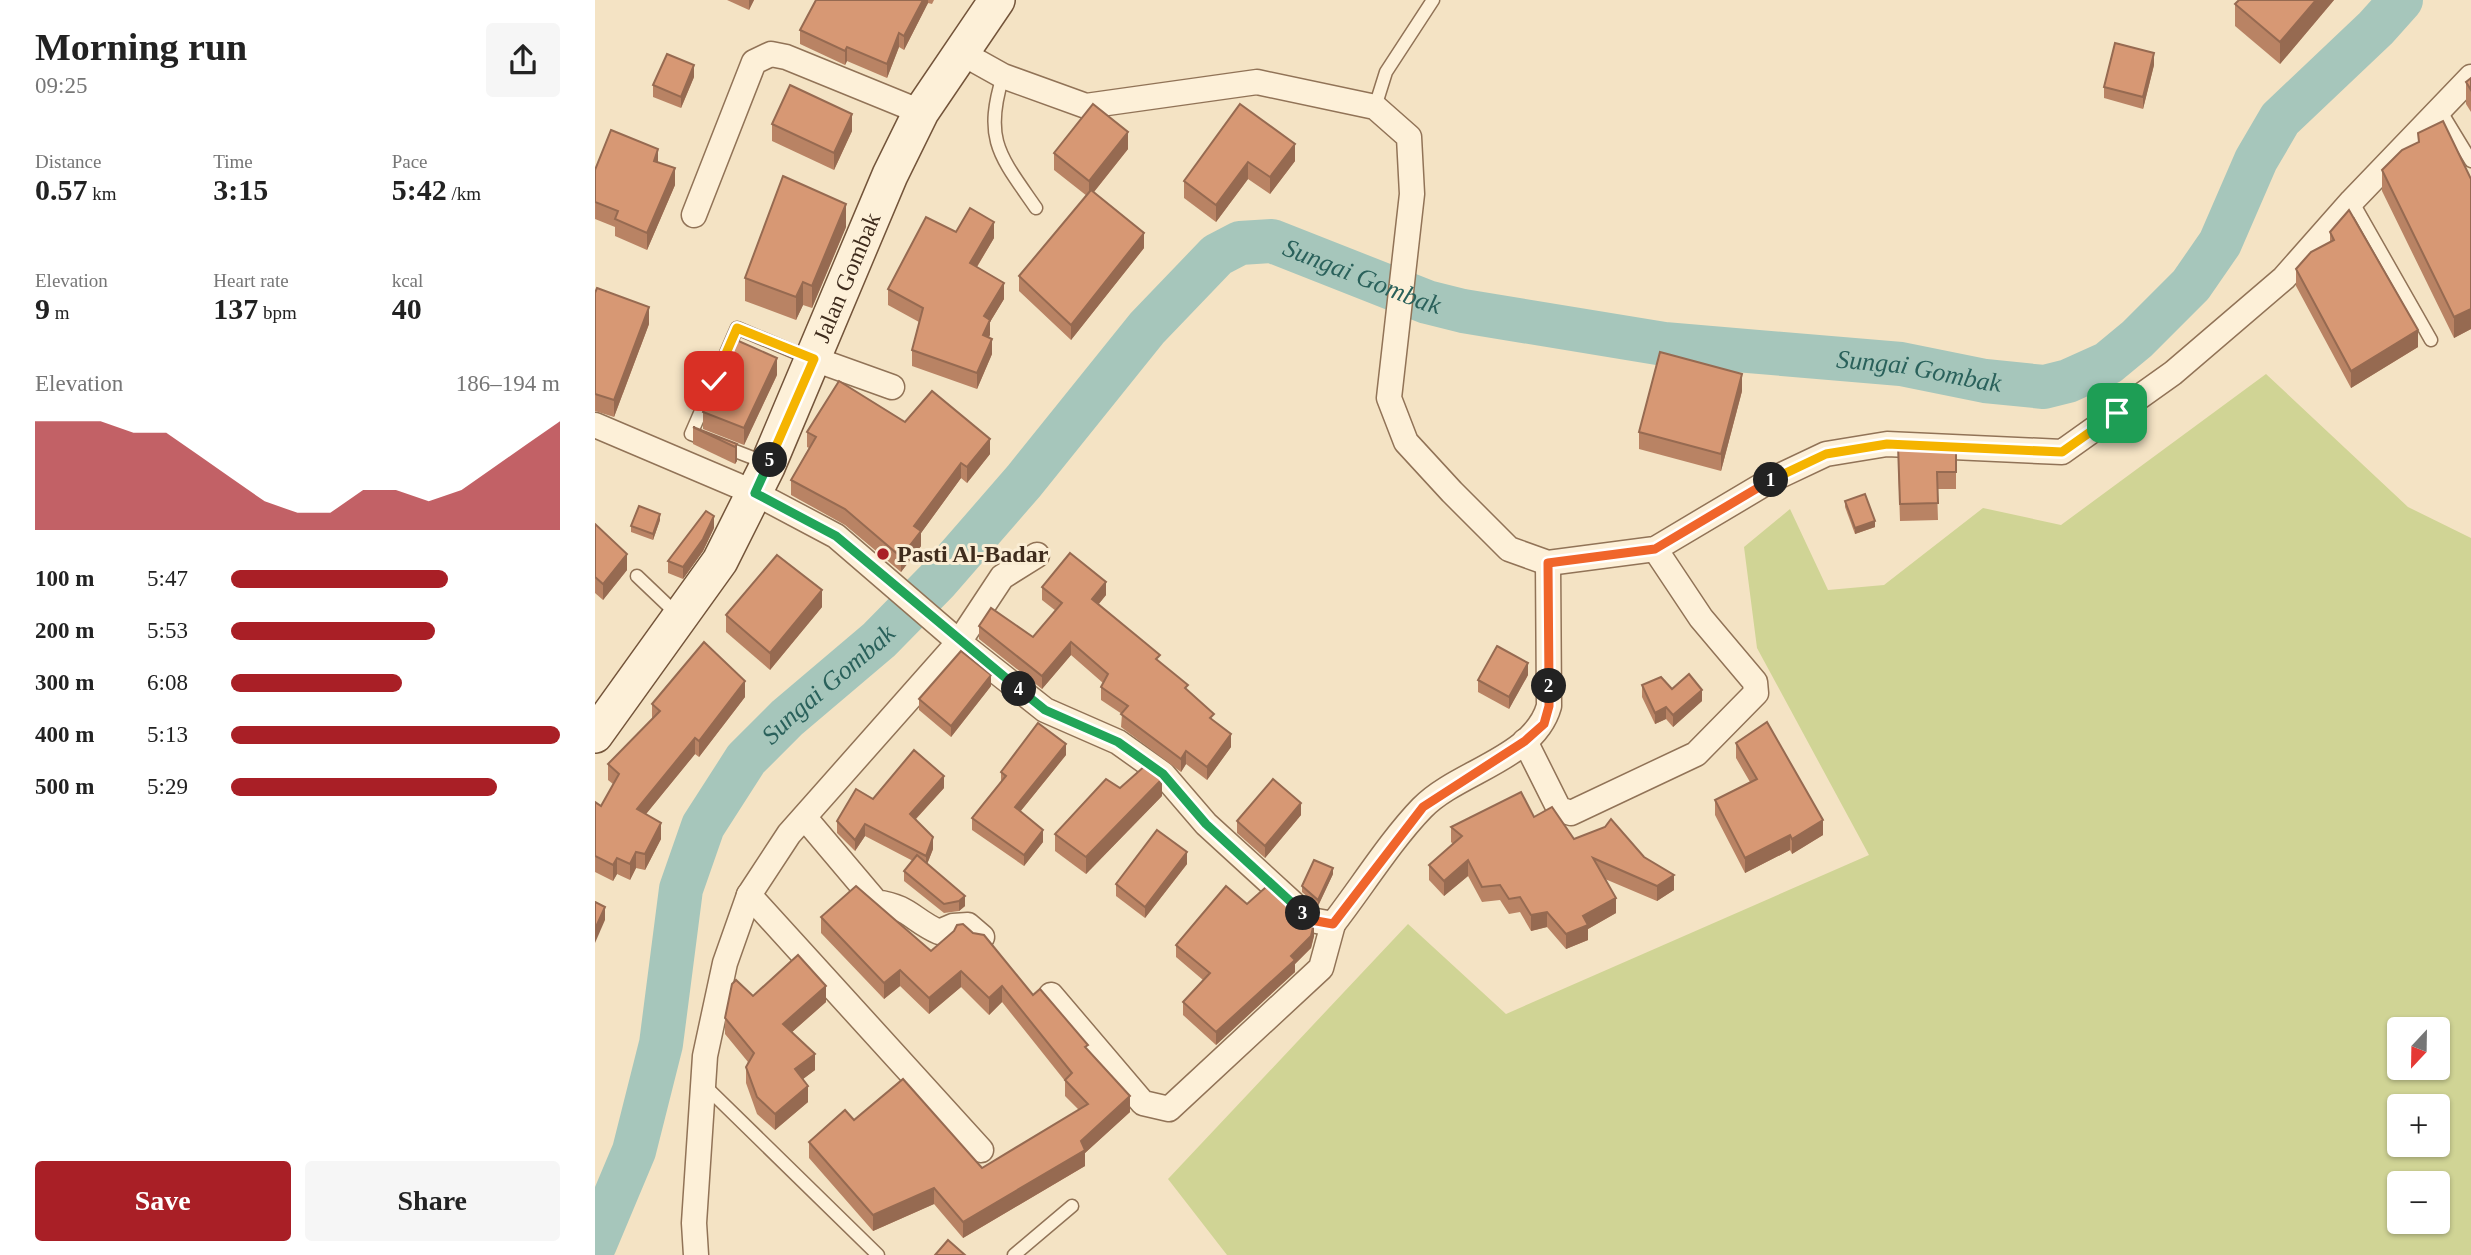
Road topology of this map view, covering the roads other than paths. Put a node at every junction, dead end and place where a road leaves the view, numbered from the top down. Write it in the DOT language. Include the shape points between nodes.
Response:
graph roads {
  1 [pos="997,0"];
  2 [pos="1433,0"];
  3 [pos="960,52"];
  4 [pos="1003,76"];
  5 [pos="2471,77"];
  6 [pos="1375,107"];
  7 [pos="2440,110"];
  8 [pos="921,112"];
  9 [pos="2471,160"];
  10 [pos="2352,201"];
  11 [pos="1035,208"];
  12 [pos="694,215"];
  13 [pos="2431,340"];
  14 [pos="809,358"];
  15 [pos="892,387"];
  16 [pos="595,425"];
  17 [pos="755,493"];
  18 [pos="1655,549"];
  19 [pos="1037,555"];
  20 [pos="1548,563"];
  21 [pos="637,576"];
  22 [pos="680,617"];
  23 [pos="959,642"];
  24 [pos="595,735"];
  25 [pos="1525,741"];
  26 [pos="805,818"];
  27 [pos="749,895"];
  28 [pos="1333,924"];
  29 [pos="982,937"];
  30 [pos="1051,995"];
  31 [pos="702,1083"];
  32 [pos="981,1150"];
  33 [pos="1072,1206"];
  34 [pos="696,1255"];
  35 [pos="878,1255"];
  36 [pos="1014,1255"];
  1 -- 3 [label="main road, Jalan Gombak"];
  2 -- 6 [label="lane" via="1386,72"];
  3 -- 4 [label="street"];
  3 -- 8 [label="main road, Jalan Gombak"];
  4 -- 6 [label="street" via="1086,106 1257,82"];
  4 -- 11 [label="lane" via="992,110 995,142"];
  5 -- 7 [label="street"];
  6 -- 20 [label="street" via="1409,137 1412,194 1389,398 1406,442 1452,492 1509,549"];
  7 -- 9 [label="lane"];
  7 -- 10 [label="street"];
  8 -- 12 [label="street" via="771,54 754,62"];
  8 -- 14 [label="main road, Jalan Gombak"];
  10 -- 13 [label="lane"];
  10 -- 18 [label="street" via="2284,278 2173,373 2062,452 1887,444 1826,454 1771,480"];
  14 -- 14 [label="lane" via="761,461 691,434 737,328"];
  14 -- 15 [label="street"];
  14 -- 17 [label="main road, Jalan Gombak"];
  16 -- 17 [label="street"];
  17 -- 22 [label="main road, Jalan Gombak" via="720,561"];
  17 -- 23 [label="street" via="836,536"];
  18 -- 20 [label="street"];
  18 -- 25 [label="street" via="1701,618 1755,682 1756,693 1696,754 1571,813 1559,809"];
  19 -- 23 [label="street" via="1002,576"];
  20 -- 25 [label="street" via="1549,706 1544,724"];
  21 -- 22 [label="lane"];
  22 -- 24 [label="main road, Jalan Gombak"];
  23 -- 26 [label="street"];
  23 -- 28 [label="street" via="1045,710 1118,742 1163,774 1206,824 1311,920"];
  25 -- 28 [label="street" via="1423,807"];
  26 -- 27 [label="street" via="789,834"];
  26 -- 29 [label="street" via="876,902 904,909 939,932 968,925"];
  27 -- 31 [label="street" via="725,963"];
  27 -- 32 [label="street"];
  28 -- 30 [label="street" via="1321,968 1168,1108 1143,1103"];
  31 -- 34 [label="street"];
  31 -- 35 [label="lane"];
  33 -- 36 [label="lane"];
}
